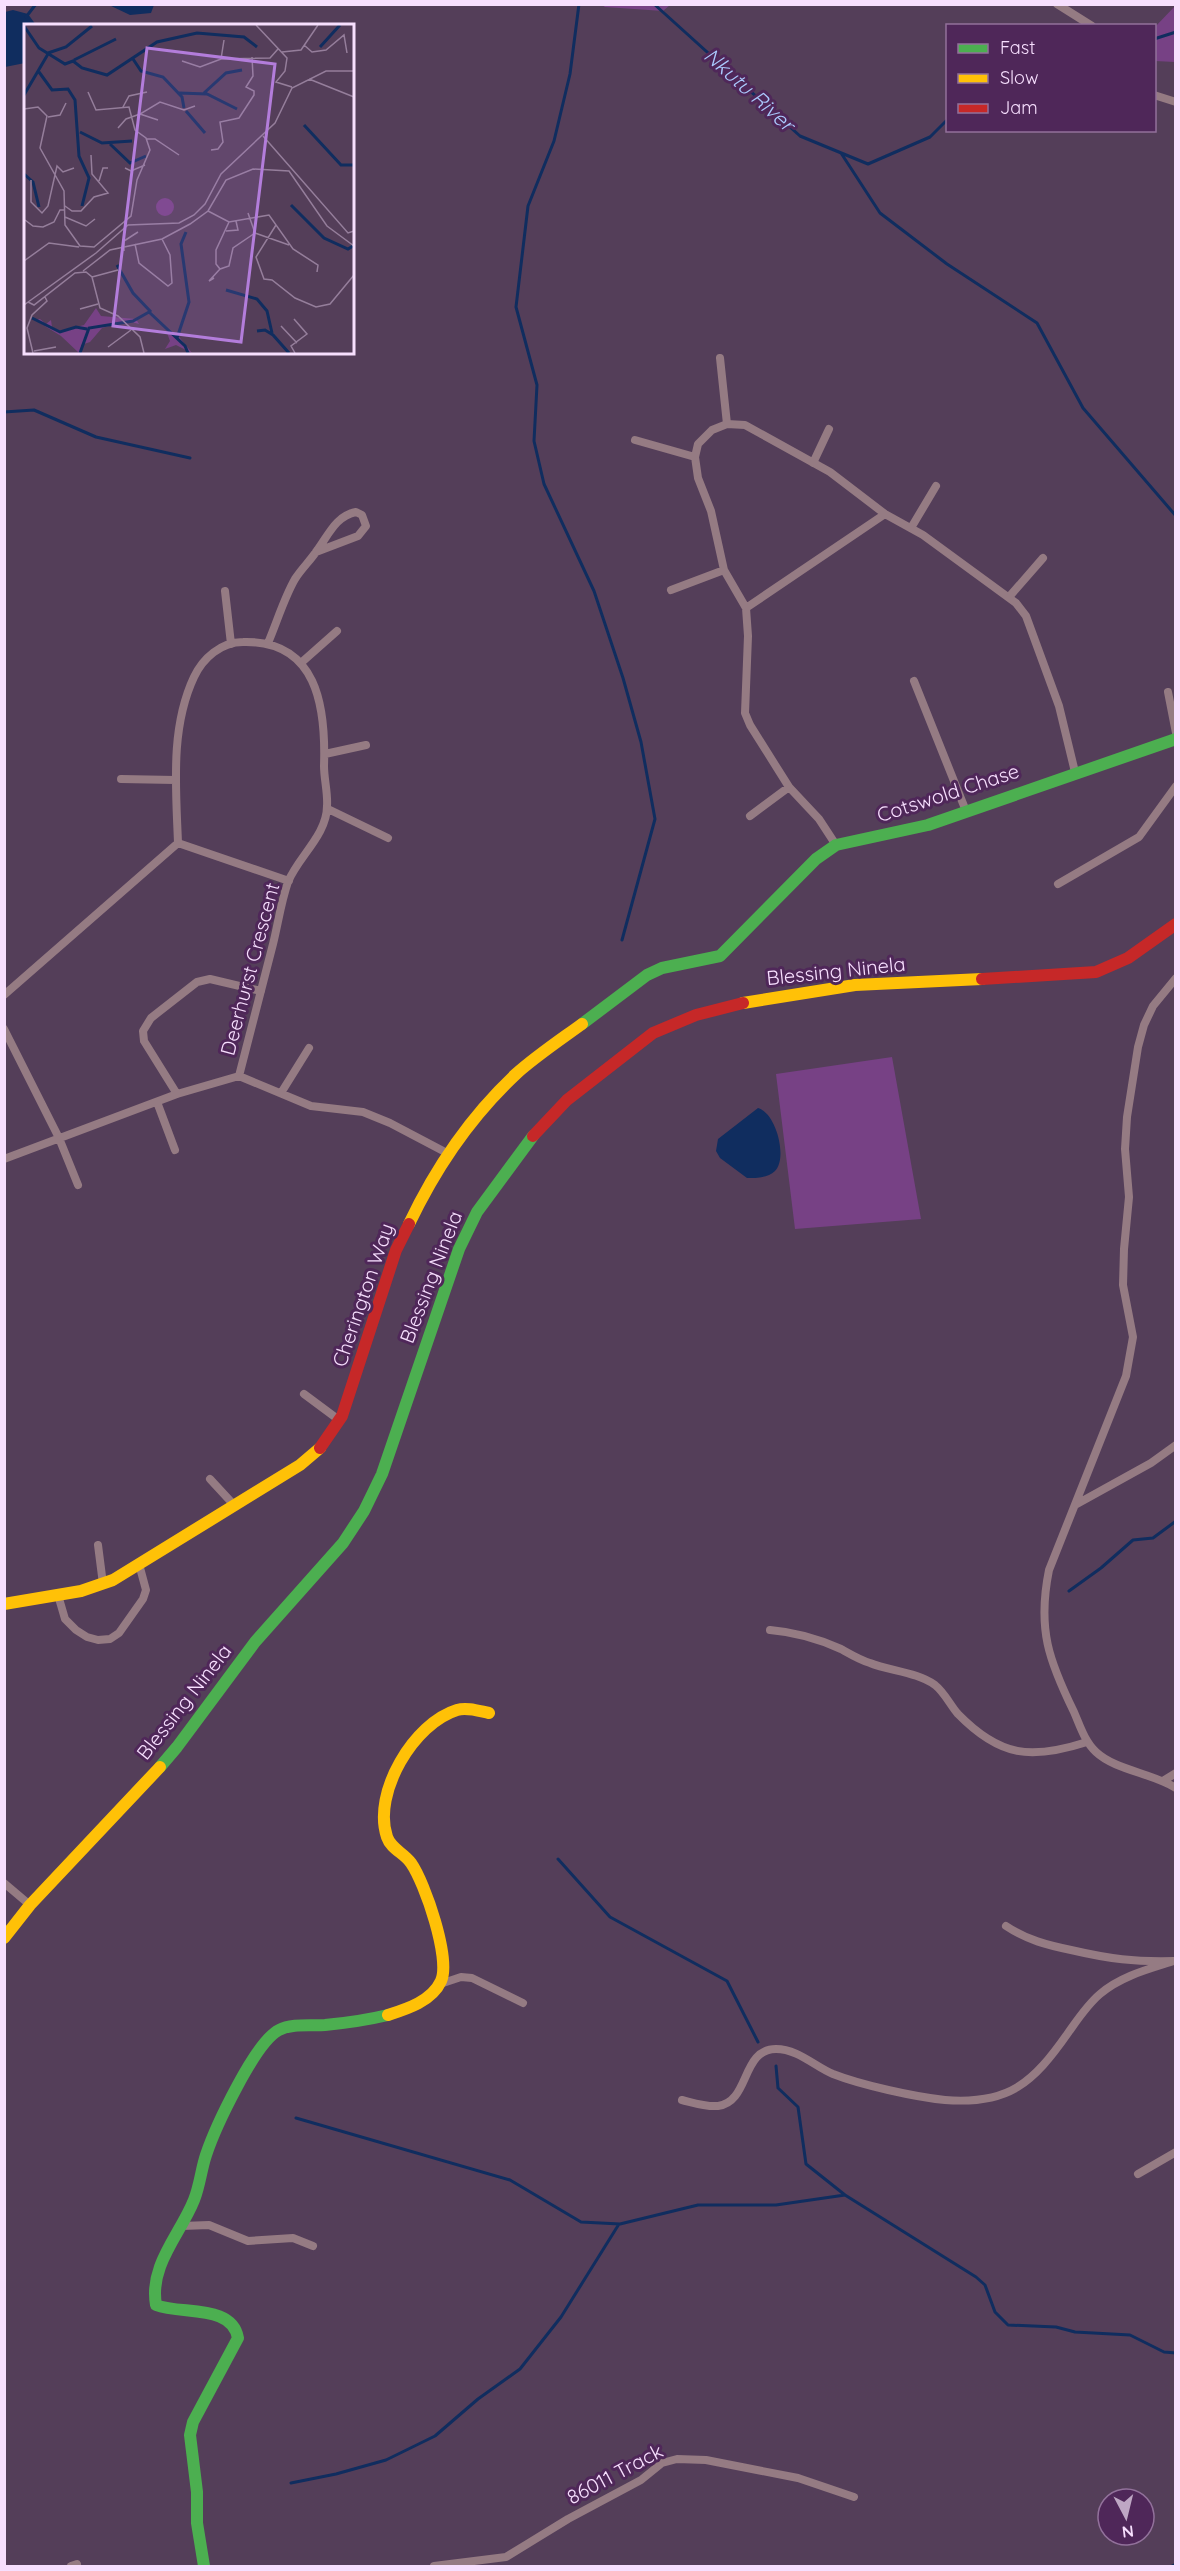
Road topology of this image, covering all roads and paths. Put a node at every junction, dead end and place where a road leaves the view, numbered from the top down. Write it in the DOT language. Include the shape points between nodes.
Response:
graph roads {
  1 [pos="1057,4"];
  2 [pos="1089,24"];
  3 [pos="1156,95"];
  4 [pos="1176,102"];
  5 [pos="720,358"];
  6 [pos="727,424"];
  7 [pos="829,429"];
  8 [pos="635,440"];
  9 [pos="695,457"];
  10 [pos="813,463"];
  11 [pos="936,486"];
  12 [pos="885,514"];
  13 [pos="911,528"];
  14 [pos="316,552"];
  15 [pos="1042,558"];
  16 [pos="724,570"];
  17 [pos="671,590"];
  18 [pos="225,591"];
  19 [pos="1010,597"];
  20 [pos="746,608"];
  21 [pos="337,631"];
  22 [pos="268,643"];
  23 [pos="231,644"];
  24 [pos="302,662"];
  25 [pos="914,681"];
  26 [pos="1168,692"];
  27 [pos="1176,733"];
  28 [pos="1176,739"];
  29 [pos="366,745"];
  30 [pos="325,754"];
  31 [pos="1075,772"];
  32 [pos="122,779"];
  33 [pos="175,780"];
  34 [pos="1176,786"];
  35 [pos="789,787"];
  36 [pos="328,808"];
  37 [pos="966,811"];
  38 [pos="750,816"];
  39 [pos="388,838"];
  40 [pos="178,843"];
  41 [pos="836,845"];
  42 [pos="289,881"];
  43 [pos="1058,884"];
  44 [pos="1176,924"];
  45 [pos="1176,978"];
  46 [pos="261,991"];
  47 [pos="4,995"];
  48 [pos="4,1029"];
  49 [pos="309,1048"];
  50 [pos="239,1076"];
  51 [pos="281,1093"];
  52 [pos="177,1094"];
  53 [pos="157,1102"];
  54 [pos="59,1138"];
  55 [pos="175,1150"];
  56 [pos="447,1153"];
  57 [pos="4,1159"];
  58 [pos="78,1185"];
  59 [pos="304,1394"];
  60 [pos="339,1420"];
  61 [pos="1176,1445"];
  62 [pos="210,1479"];
  63 [pos="1076,1504"];
  64 [pos="234,1506"];
  65 [pos="98,1545"];
  66 [pos="140,1564"];
  67 [pos="103,1584"];
  68 [pos="58,1595"];
  69 [pos="4,1604"];
  70 [pos="770,1630"];
  71 [pos="489,1713"];
  72 [pos="1087,1742"];
  73 [pos="1176,1773"];
  74 [pos="1163,1781"];
  75 [pos="1176,1788"];
  76 [pos="4,1883"];
  77 [pos="30,1905"];
  78 [pos="1006,1926"];
  79 [pos="4,1938"];
  80 [pos="1175,1961"];
  81 [pos="440,1984"];
  82 [pos="524,2003"];
  83 [pos="682,2100"];
  84 [pos="1176,2152"];
  85 [pos="1138,2174"];
  86 [pos="182,2226"];
  87 [pos="313,2246"];
  88 [pos="854,2497"];
  89 [pos="495,2563"];
  90 [pos="204,2566"];
  91 [pos="434,2566"];
  1 -- 2 [label="street"];
  3 -- 4 [label="street"];
  5 -- 6 [label="street"];
  6 -- 9 [label="street" via="712,430 698,444"];
  6 -- 10 [label="street" via="745,425"];
  7 -- 10 [label="street"];
  8 -- 9 [label="street"];
  9 -- 16 [label="street"];
  10 -- 12 [label="street"];
  11 -- 13 [label="street"];
  12 -- 13 [label="street"];
  12 -- 20 [label="street"];
  13 -- 19 [label="street"];
  14 -- 14 [label="street" via="335,523 347,514 362,515 366,526 358,536"];
  14 -- 22 [label="street" via="294,580"];
  15 -- 19 [label="street"];
  16 -- 17 [label="street"];
  16 -- 20 [label="street"];
  18 -- 23 [label="street"];
  19 -- 31 [label="street" via="1026,616 1059,706"];
  20 -- 35 [label="street" via="745,712"];
  21 -- 24 [label="street"];
  22 -- 23 [label="street"];
  22 -- 24 [label="street"];
  23 -- 33 [label="street" via="208,656 194,677 180,723"];
  24 -- 30 [label="street, Deerhurst Crescent" via="313,680 320,706"];
  25 -- 37 [label="street"];
  26 -- 27 [label="street"];
  28 -- 31 [label="street, Cotswold Chase"];
  29 -- 30 [label="street"];
  30 -- 36 [label="street, Deerhurst Crescent"];
  31 -- 37 [label="street, Cotswold Chase"];
  32 -- 33 [label="street"];
  33 -- 40 [label="street"];
  34 -- 43 [label="street" via="1139,837"];
  35 -- 38 [label="street"];
  35 -- 41 [label="street" via="819,819"];
  36 -- 39 [label="street"];
  36 -- 42 [label="street, Deerhurst Crescent"];
  37 -- 41 [label="street, Cotswold Chase" via="917,828"];
  40 -- 42 [label="street"];
  40 -- 47 [label="street"];
  41 -- 56 [label="street, Cotswold Chase" via="816,859 720,956 647,975 517,1073 478,1113"];
  42 -- 46 [label="street, Deerhurst Crescent"];
  44 -- 77 [label="street, Blessing Ninela" via="1128,958 1096,972 855,985 754,1000 696,1015 653,1033 587,1082 541,1125 477,1212 459,1249 382,1474 343,1543 255,1642 177,1747"];
  45 -- 63 [label="street" via="1153,1006 1144,1025 1127,1117 1129,1197 1123,1284 1133,1337 1131,1354"];
  46 -- 50 [label="street, Deerhurst Crescent"];
  46 -- 52 [label="street" via="203,979 151,1018 143,1031 144,1041"];
  48 -- 54 [label="street"];
  49 -- 51 [label="street"];
  50 -- 51 [label="street"];
  50 -- 52 [label="street"];
  51 -- 56 [label="street" via="311,1106 363,1112"];
  52 -- 53 [label="street"];
  53 -- 54 [label="street"];
  53 -- 55 [label="street"];
  54 -- 57 [label="street"];
  54 -- 58 [label="street"];
  56 -- 60 [label="street, Cherington Way" via="396,1250"];
  59 -- 60 [label="street"];
  60 -- 64 [label="street, Cherington Way" via="314,1455"];
  61 -- 63 [label="street"];
  62 -- 64 [label="street"];
  63 -- 72 [label="street" via="1049,1570 1044,1620 1053,1669"];
  64 -- 66 [label="street, Cherington Way"];
  65 -- 67 [label="street"];
  66 -- 67 [label="street, Cherington Way"];
  66 -- 68 [label="street" via="146,1590 143,1599 119,1633 110,1639 98,1640 76,1630 65,1619"];
  67 -- 68 [label="street, Cherington Way"];
  68 -- 69 [label="street, Cherington Way"];
  70 -- 72 [label="street" via="810,1638 867,1663 920,1677 935,1685 982,1738 1005,1748 1052,1751"];
  71 -- 81 [label="street" via="457,1711 426,1730 409,1748 392,1778 386,1803 386,1836 419,1875 442,1952 444,1970"];
  72 -- 74 [label="street" via="1103,1758"];
  73 -- 74 [label="street"];
  74 -- 75 [label="street"];
  76 -- 77 [label="street"];
  77 -- 79 [label="street, Blessing Ninela"];
  78 -- 80 [label="street" via="1036,1942 1109,1960"];
  80 -- 83 [label="street" via="1117,1982 1099,1995 1029,2081 990,2098 945,2100 910,2094 851,2080 789,2051 768,2050 754,2060 737,2094 727,2104 708,2106"];
  81 -- 82 [label="street" via="472,1977"];
  81 -- 86 [label="street" via="410,2007 373,2019 293,2027 278,2030 267,2039 213,2138 196,2197"];
  84 -- 85 [label="street"];
  86 -- 87 [label="street" via="209,2225 248,2241 293,2238"];
  86 -- 90 [label="street" via="158,2269 153,2296 156,2305 162,2309 222,2315 232,2321 238,2333 190,2435"];
  88 -- 89 [label="street, 86011 Track" via="798,2478 706,2460 677,2459 662,2463 641,2480 568,2518"];
  89 -- 91 [label="street, 86011 Track"];
}
